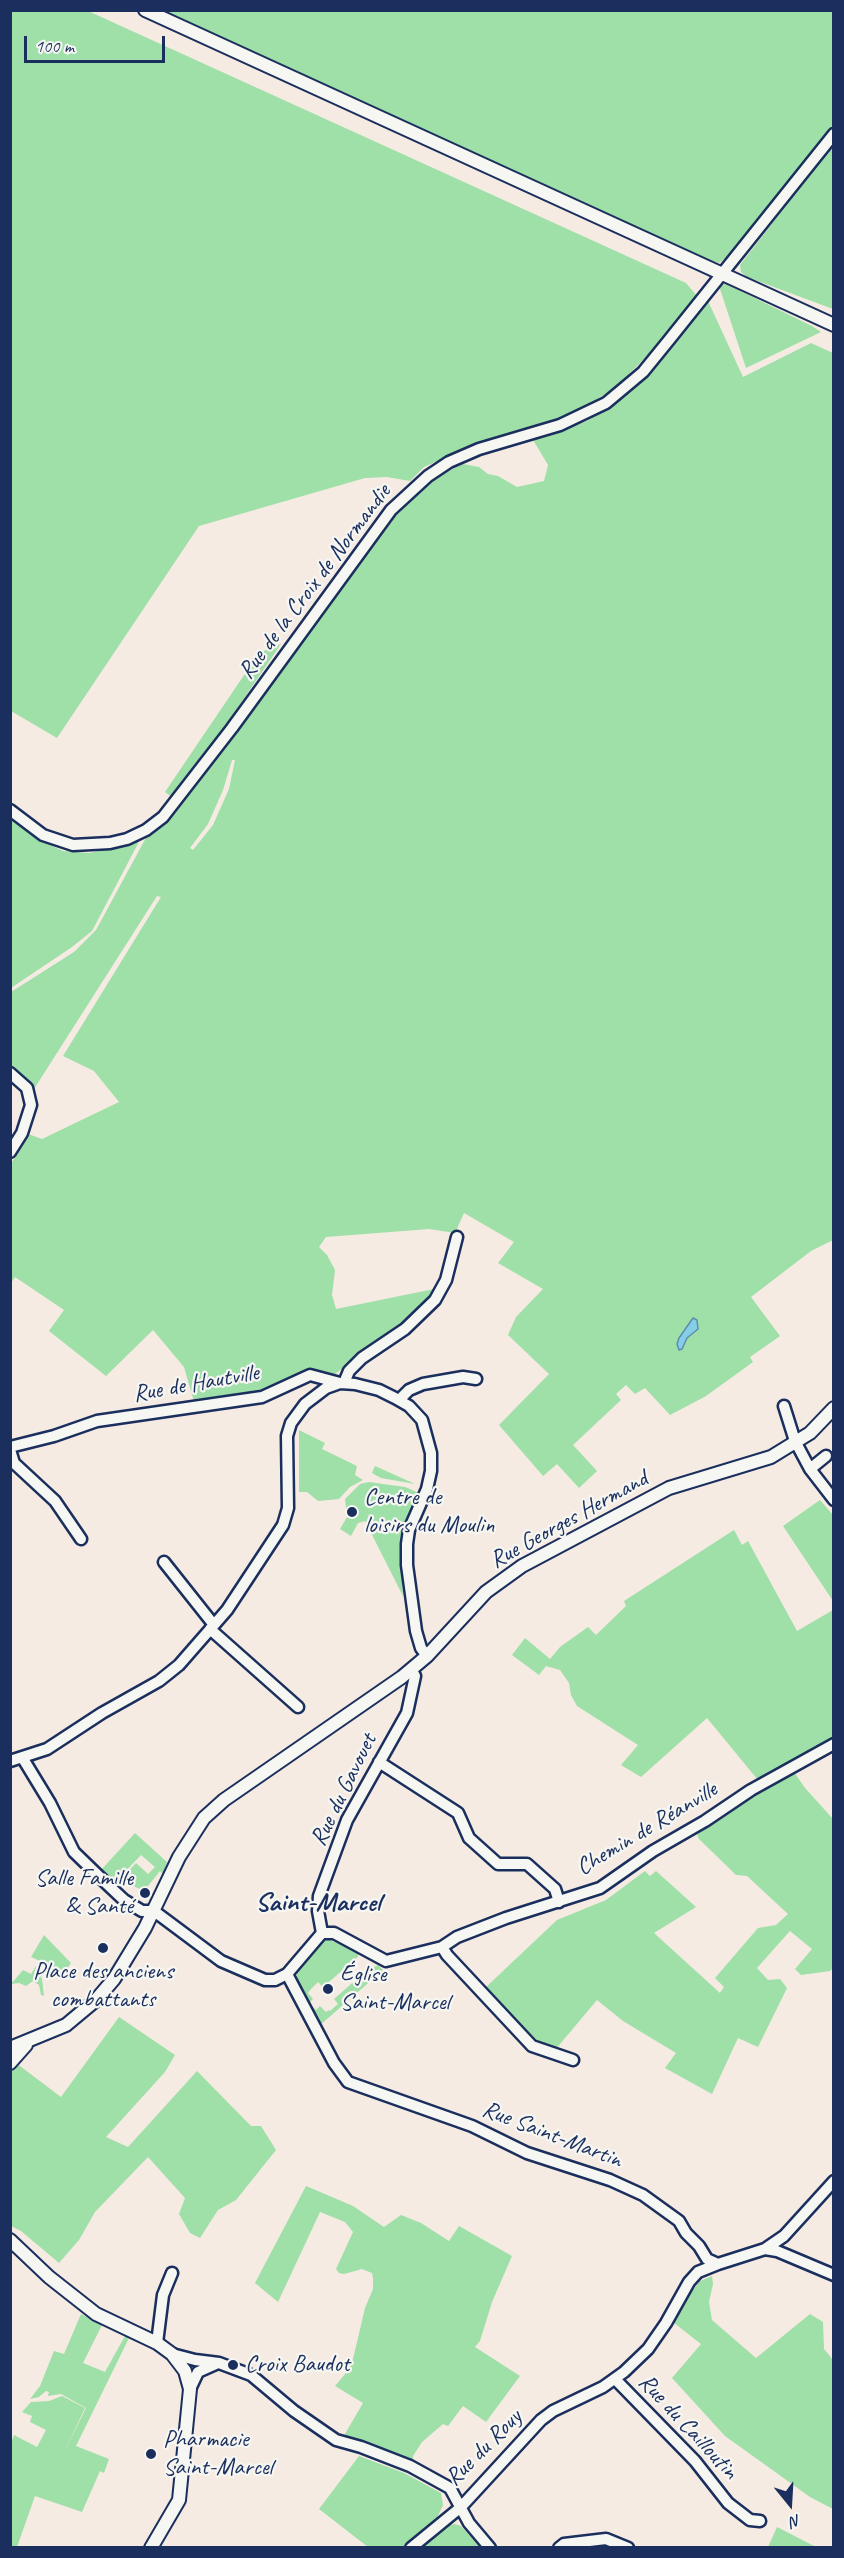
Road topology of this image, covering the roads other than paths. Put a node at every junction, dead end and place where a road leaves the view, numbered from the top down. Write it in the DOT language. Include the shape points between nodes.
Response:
graph roads {
  1 [pos="145,10"];
  2 [pos="834,134"];
  3 [pos="723,274"];
  4 [pos="834,325"];
  5 [pos="10,810"];
  6 [pos="10,1073"];
  7 [pos="10,1152"];
  8 [pos="457,1237"];
  9 [pos="476,1378"];
  10 [pos="342,1383"];
  11 [pos="399,1400"];
  12 [pos="784,1406"];
  13 [pos="834,1408"];
  14 [pos="795,1442"];
  15 [pos="10,1448"];
  16 [pos="826,1456"];
  17 [pos="810,1469"];
  18 [pos="834,1500"];
  19 [pos="81,1539"];
  20 [pos="164,1562"];
  21 [pos="212,1627"];
  22 [pos="427,1656"];
  23 [pos="411,1669"];
  24 [pos="298,1707"];
  25 [pos="834,1744"];
  26 [pos="22,1757"];
  27 [pos="10,1761"];
  28 [pos="379,1762"];
  29 [pos="559,1902"];
  30 [pos="154,1911"];
  31 [pos="322,1933"];
  32 [pos="442,1947"];
  33 [pos="287,1974"];
  34 [pos="29,2042"];
  35 [pos="10,2048"];
  36 [pos="573,2060"];
  37 [pos="10,2063"];
  38 [pos="834,2181"];
  39 [pos="10,2240"];
  40 [pos="699,2246"];
  41 [pos="765,2249"];
  42 [pos="718,2264"];
  43 [pos="172,2273"];
  44 [pos="834,2275"];
  45 [pos="688,2282"];
  46 [pos="157,2343"];
  47 [pos="172,2354"];
  48 [pos="219,2363"];
  49 [pos="615,2379"];
  50 [pos="190,2389"];
  51 [pos="461,2507"];
  52 [pos="760,2520"];
  53 [pos="151,2547"];
  54 [pos="411,2547"];
  55 [pos="490,2547"];
  56 [pos="559,2547"];
  57 [pos="628,2547"];
  1 -- 3 [label="street"];
  2 -- 3 [label="street, Rue de la Croix de Normandie"];
  3 -- 4 [label="street"];
  3 -- 5 [label="street, Rue de la Croix de Normandie" via="643,372 606,403 561,425 449,462 391,510 232,728 163,817 146,830 110,843 73,845 43,835"];
  6 -- 7 [label="street" via="27,1088 31,1105 22,1133"];
  8 -- 10 [label="street" via="446,1280 435,1300 405,1329 362,1358"];
  9 -- 11 [label="street" via="423,1384"];
  10 -- 11 [label="street, Rue de Hautville" via="379,1390"];
  10 -- 15 [label="street, Rue de Hautville" via="310,1376 262,1397 98,1421"];
  10 -- 21 [label="street" via="326,1388 305,1404 291,1423 288,1508 283,1525 228,1610"];
  11 -- 22 [label="street, Rue de Hautville" via="422,1420 431,1453 427,1489 407,1544 417,1631"];
  12 -- 14 [label="street"];
  13 -- 14 [label="street, Rue Georges Hermand"];
  14 -- 17 [label="street"];
  14 -- 22 [label="street, Rue Georges Hermand" via="771,1456 669,1488 522,1566 486,1592"];
  15 -- 19 [label="street" via="14,1463 55,1501"];
  16 -- 17 [label="street"];
  17 -- 18 [label="street"];
  20 -- 21 [label="street"];
  21 -- 24 [label="street"];
  21 -- 26 [label="street" via="179,1665 159,1681 47,1749"];
  22 -- 23 [label="street, Rue Georges Hermand"];
  23 -- 28 [label="street, Rue du Gavouet" via="415,1676 407,1713"];
  23 -- 30 [label="street, Rue Georges Hermand" via="204,1818 179,1857"];
  25 -- 29 [label="street, Chemin de Réanville" via="751,1790 600,1888"];
  26 -- 27 [label="street"];
  26 -- 30 [label="street" via="74,1852 124,1900 142,1911"];
  28 -- 29 [label="street" via="458,1813 469,1838 498,1864 527,1864 555,1889"];
  28 -- 31 [label="street, Rue du Gavouet" via="347,1820 319,1896"];
  29 -- 32 [label="street, Chemin de Réanville" via="506,1918"];
  30 -- 33 [label="street" via="221,1961 246,1973 265,1980"];
  30 -- 34 [label="street" via="114,1979 96,2000 66,2025"];
  31 -- 32 [label="street, Chemin de Réanville" via="334,1933 386,1961"];
  31 -- 33 [label="street"];
  32 -- 36 [label="street" via="532,2046"];
  33 -- 40 [label="street, Rue Saint-Martin" via="348,2082 472,2126 527,2153 618,2183 643,2195 679,2221"];
  34 -- 35 [label="street"];
  34 -- 37 [label="street"];
  38 -- 41 [label="street" via="784,2236"];
  39 -- 46 [label="street" via="96,2314"];
  40 -- 42 [label="street, Rue Saint-Martin" via="707,2259"];
  40 -- 45 [label="street, Rue du Rouy" via="700,2254"];
  41 -- 42 [label="street"];
  41 -- 44 [label="street"];
  42 -- 45 [label="street, Rue du Rouy" via="698,2272"];
  43 -- 46 [label="street" via="163,2295"];
  45 -- 49 [label="street, Rue du Rouy" via="648,2349"];
  46 -- 47 [label="street"];
  47 -- 48 [label="street, Rue du Rouy"];
  47 -- 50 [label="street" via="185,2371"];
  48 -- 50 [label="street" via="198,2372"];
  48 -- 51 [label="street, Rue du Rouy" via="251,2375 336,2440 410,2466 450,2488"];
  49 -- 51 [label="street, Rue du Rouy" via="541,2420"];
  49 -- 52 [label="street, Rue du Cailloutin" via="695,2461 728,2503 750,2520"];
  50 -- 53 [label="street" via="179,2499"];
  51 -- 54 [label="street"];
  51 -- 55 [label="street"];
  56 -- 57 [label="street" via="606,2539"];
}
